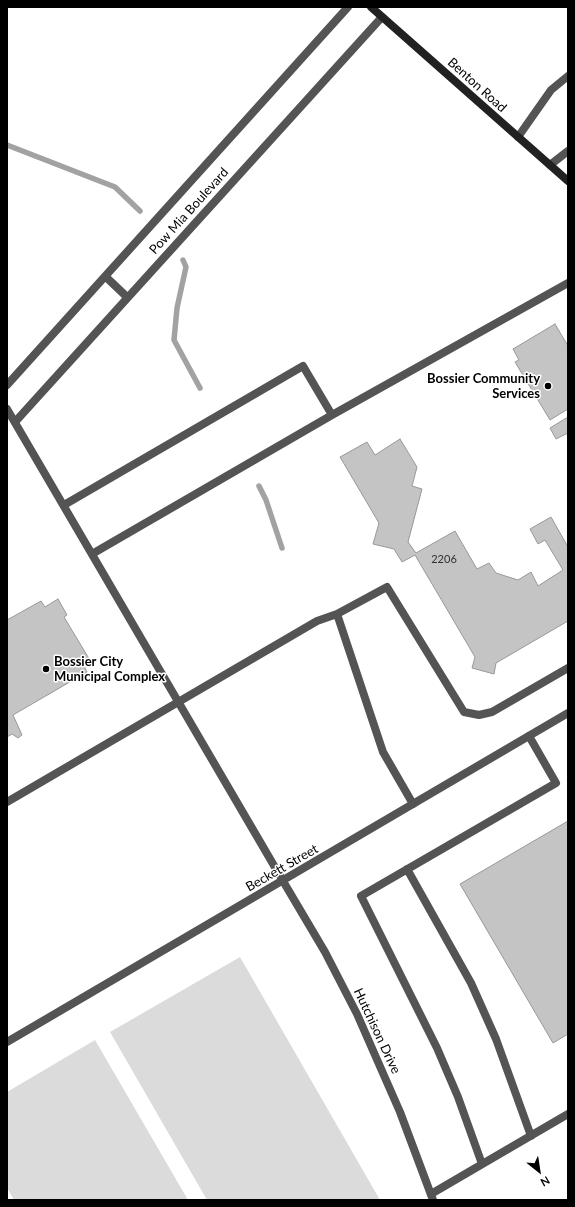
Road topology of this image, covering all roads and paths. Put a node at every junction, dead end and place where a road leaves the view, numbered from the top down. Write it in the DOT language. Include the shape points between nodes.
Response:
graph roads {
  1 [pos="348,7"];
  2 [pos="371,7"];
  3 [pos="382,17"];
  4 [pos="568,76"];
  5 [pos="518,137"];
  6 [pos="568,151"];
  7 [pos="550,165"];
  8 [pos="568,181"];
  9 [pos="106,277"];
  10 [pos="568,283"];
  11 [pos="127,296"];
  12 [pos="7,385"];
  13 [pos="7,410"];
  14 [pos="332,415"];
  15 [pos="15,422"];
  16 [pos="64,505"];
  17 [pos="92,554"];
  18 [pos="337,614"];
  19 [pos="568,668"];
  20 [pos="178,702"];
  21 [pos="567,716"];
  22 [pos="529,736"];
  23 [pos="7,802"];
  24 [pos="413,804"];
  25 [pos="407,869"];
  26 [pos="283,881"];
  27 [pos="7,1042"];
  28 [pos="568,1114"];
  29 [pos="531,1136"];
  30 [pos="482,1164"];
  31 [pos="432,1197"];
  1 -- 9 [label="street, Pow Mia Boulevard"];
  2 -- 3 [label="main road, Benton Road"];
  3 -- 5 [label="main road, Benton Road"];
  3 -- 11 [label="street, Pow Mia Boulevard"];
  4 -- 5 [label="street" via="551,90"];
  5 -- 7 [label="main road, Benton Road"];
  6 -- 7 [label="street"];
  7 -- 8 [label="main road, Benton Road"];
  9 -- 11 [label="street"];
  9 -- 12 [label="street, Pow Mia Boulevard"];
  10 -- 14 [label="street"];
  11 -- 15 [label="street, Pow Mia Boulevard"];
  13 -- 15 [label="street, Hutchison Drive"];
  14 -- 16 [label="street" via="303,366"];
  14 -- 17 [label="street"];
  15 -- 16 [label="street, Hutchison Drive"];
  16 -- 17 [label="street, Hutchison Drive"];
  17 -- 20 [label="street, Hutchison Drive"];
  18 -- 19 [label="street" via="387,587 460,707 464,712 471,714 492,712"];
  18 -- 20 [label="street" via="317,620"];
  18 -- 24 [label="street" via="383,752"];
  20 -- 23 [label="street"];
  20 -- 26 [label="street, Hutchison Drive"];
  21 -- 22 [label="street, Beckett Street"];
  22 -- 24 [label="street, Beckett Street"];
  22 -- 25 [label="street" via="556,783"];
  24 -- 26 [label="street, Beckett Street"];
  25 -- 29 [label="street" via="471,983 498,1046"];
  25 -- 30 [label="street" via="361,896 437,1048"];
  26 -- 27 [label="street, Beckett Street"];
  26 -- 31 [label="street, Hutchison Drive" via="325,952 357,1014 392,1093"];
  28 -- 29 [label="street"];
  29 -- 30 [label="street"];
  30 -- 31 [label="street"];
}
